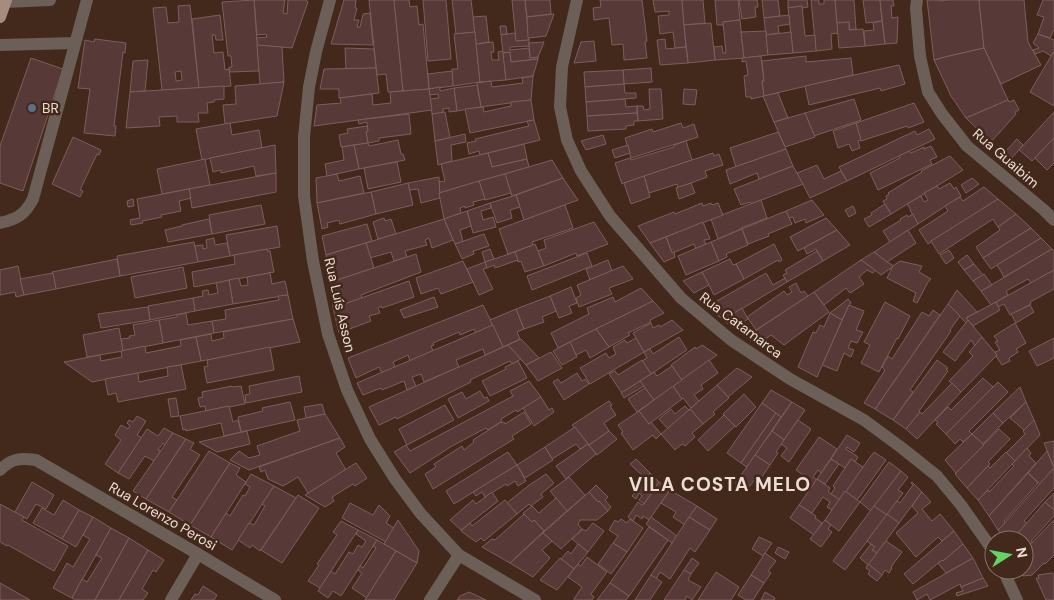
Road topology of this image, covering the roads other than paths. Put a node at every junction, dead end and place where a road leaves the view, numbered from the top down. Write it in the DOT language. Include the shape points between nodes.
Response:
graph roads {
  1 [pos="50,0"];
  2 [pos="87,0"];
  3 [pos="330,0"];
  4 [pos="577,0"];
  5 [pos="917,0"];
  6 [pos="4,1"];
  7 [pos="0,17"];
  8 [pos="75,44"];
  9 [pos="0,45"];
  10 [pos="1054,220"];
  11 [pos="0,223"];
  12 [pos="0,470"];
  13 [pos="984,538"];
  14 [pos="198,554"];
  15 [pos="459,555"];
  16 [pos="1008,580"];
  17 [pos="171,600"];
  18 [pos="275,600"];
  19 [pos="430,600"];
  20 [pos="535,600"];
  21 [pos="1018,600"];
  1 -- 6 [label="street"];
  2 -- 8 [label="street"];
  3 -- 15 [label="street, Rua Luís Asson" via="309,87 304,137 304,196 328,334 347,390 370,439 421,514"];
  4 -- 13 [label="street, Rua Catamarca" via="562,66 560,107 567,140 581,171 610,216 681,298 731,340 790,380 864,420 902,448 936,476"];
  5 -- 10 [label="street, Rua Guaibim" via="920,56 928,92 967,146"];
  6 -- 7 [label="main road"];
  8 -- 9 [label="street"];
  8 -- 11 [label="street" via="33,198 28,209 18,218"];
  12 -- 14 [label="street, Rua Lorenzo Perosi" via="22,458 36,460"];
  14 -- 17 [label="street"];
  14 -- 18 [label="street, Rua Lorenzo Perosi"];
  15 -- 19 [label="street"];
  15 -- 20 [label="street, Rua Luís Asson"];
  16 -- 21 [label="street"];
}
